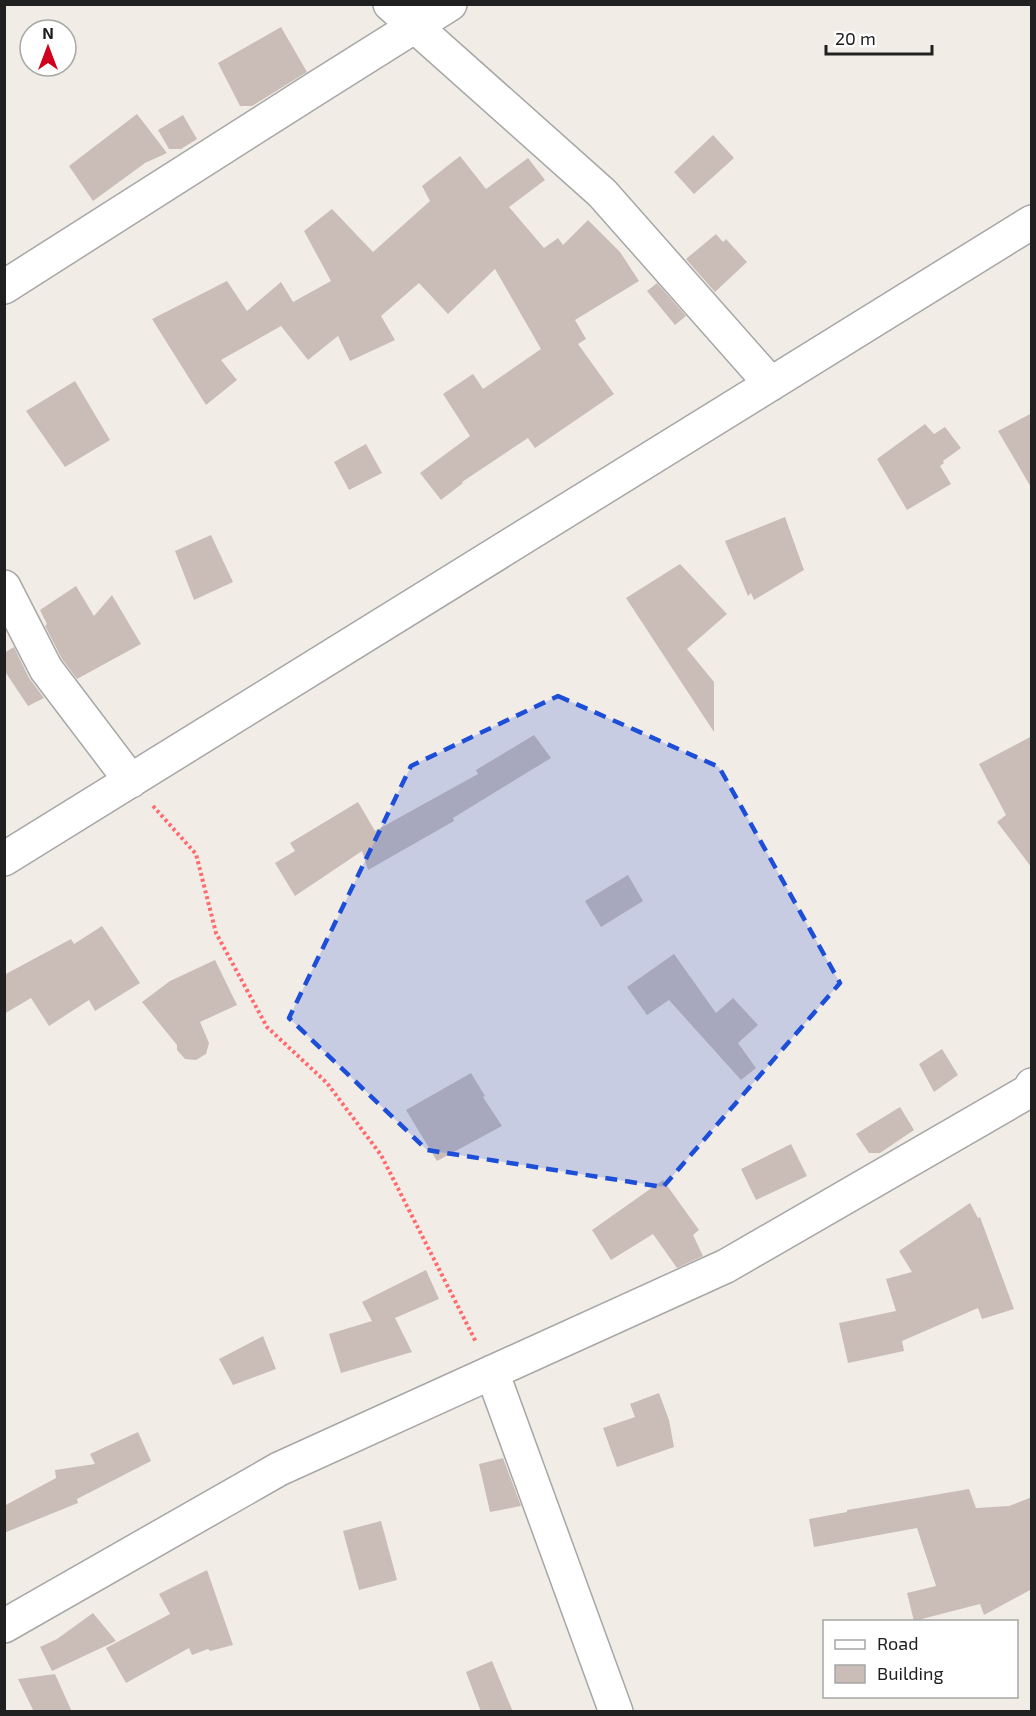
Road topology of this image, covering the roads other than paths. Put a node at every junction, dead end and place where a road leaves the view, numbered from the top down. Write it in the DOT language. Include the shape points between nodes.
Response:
graph roads {
  1 [pos="390,4"];
  2 [pos="450,4"];
  3 [pos="414,27"];
  4 [pos="1032,222"];
  5 [pos="4,287"];
  6 [pos="771,384"];
  7 [pos="4,587"];
  8 [pos="131,781"];
  9 [pos="4,859"];
  10 [pos="1032,1085"];
  11 [pos="492,1372"];
  12 [pos="4,1626"];
  13 [pos="616,1712"];
  1 -- 3 [label="street"];
  2 -- 3 [label="street"];
  3 -- 5 [label="street"];
  3 -- 6 [label="street" via="602,193"];
  4 -- 6 [label="street"];
  6 -- 8 [label="street"];
  7 -- 8 [label="street" via="46,669"];
  8 -- 9 [label="street"];
  10 -- 11 [label="street" via="1029,1091 726,1266"];
  11 -- 12 [label="street" via="279,1468"];
  11 -- 13 [label="street"];
}
